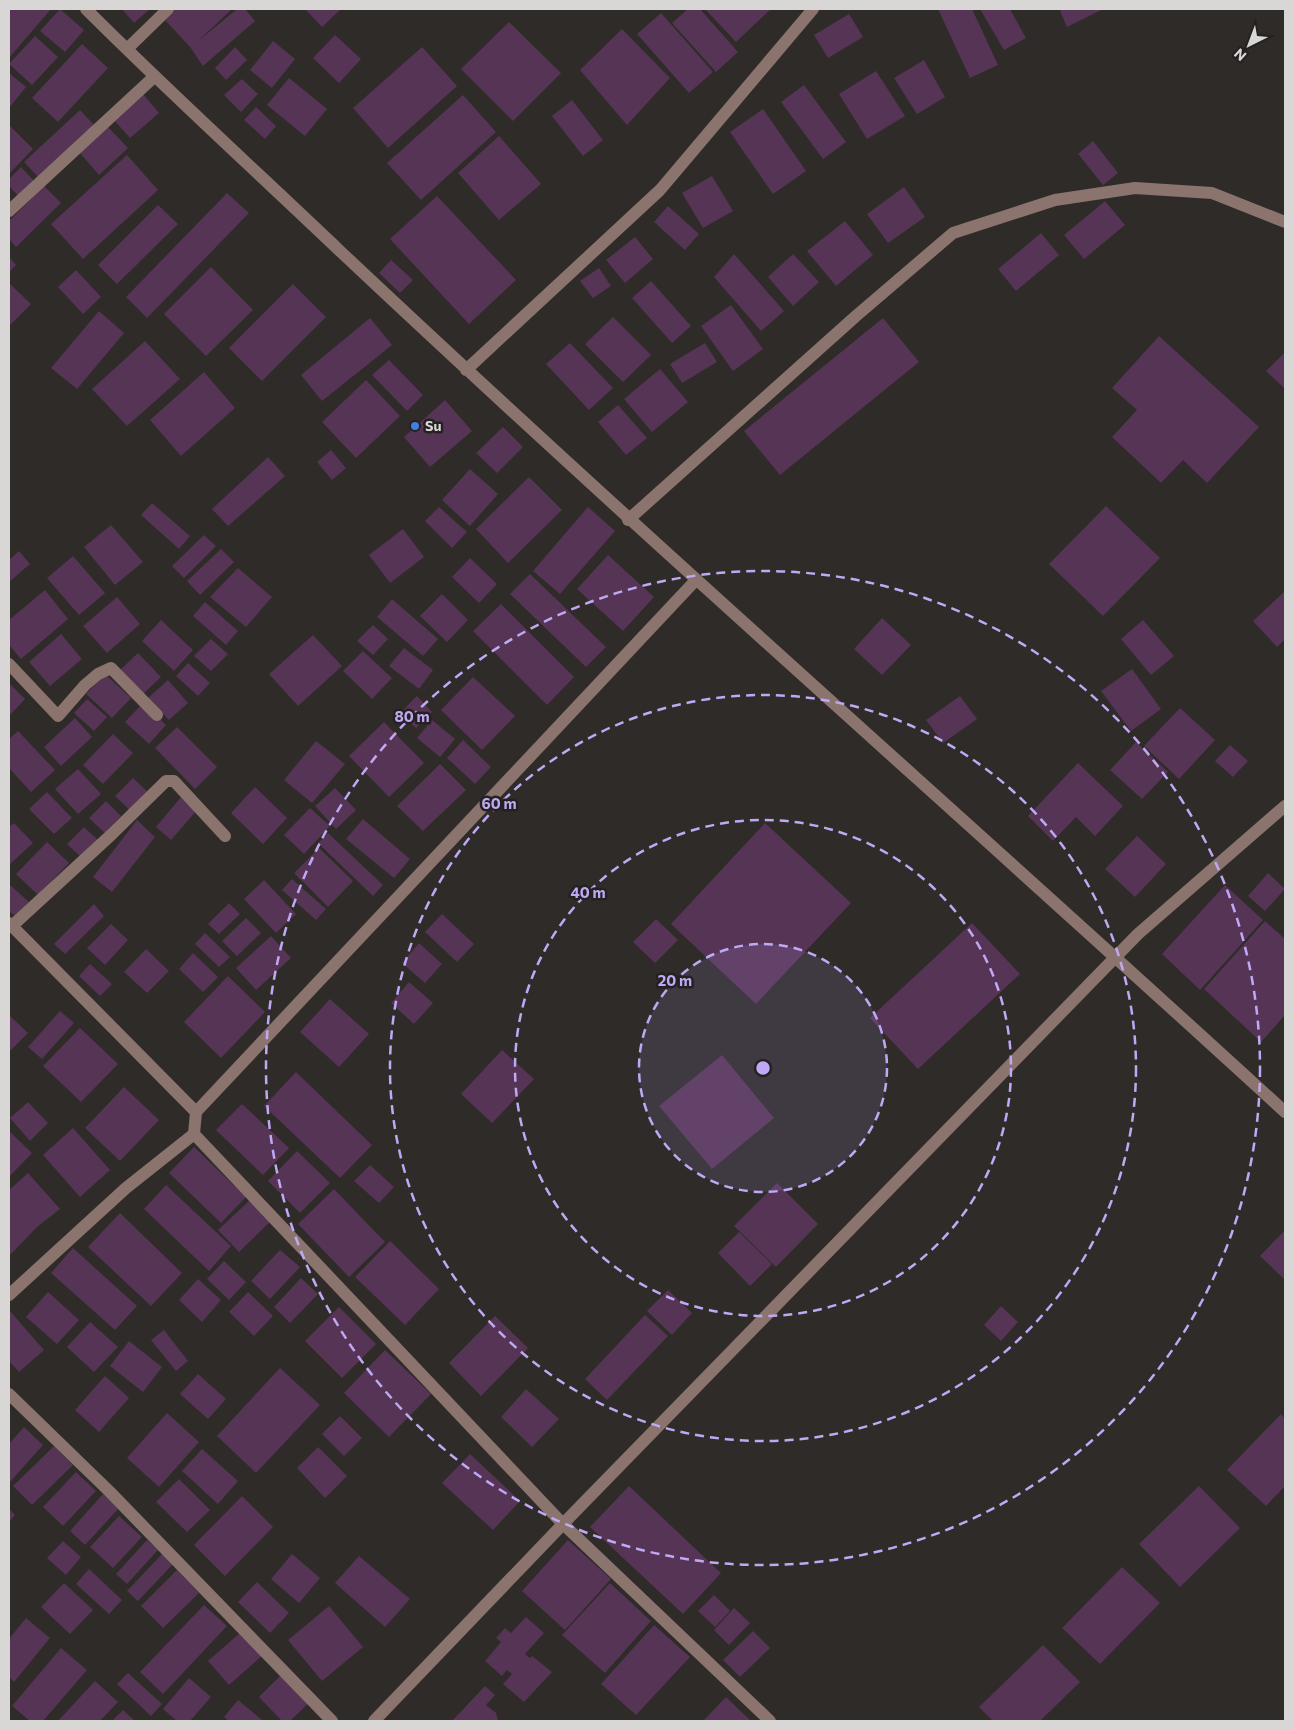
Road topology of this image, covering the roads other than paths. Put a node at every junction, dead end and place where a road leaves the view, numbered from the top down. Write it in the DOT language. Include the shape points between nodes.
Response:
graph roads {
  1 [pos="86,9"];
  2 [pos="168,9"];
  3 [pos="813,9"];
  4 [pos="126,50"];
  5 [pos="155,76"];
  6 [pos="9,211"];
  7 [pos="1285,222"];
  8 [pos="466,370"];
  9 [pos="628,520"];
  10 [pos="695,581"];
  11 [pos="9,664"];
  12 [pos="157,715"];
  13 [pos="1285,806"];
  14 [pos="225,836"];
  15 [pos="10,924"];
  16 [pos="1116,957"];
  17 [pos="196,1112"];
  18 [pos="1285,1112"];
  19 [pos="194,1134"];
  20 [pos="9,1295"];
  21 [pos="9,1394"];
  22 [pos="563,1524"];
  23 [pos="332,1721"];
  24 [pos="374,1721"];
  25 [pos="770,1721"];
  1 -- 4 [label="street"];
  2 -- 4 [label="street"];
  3 -- 8 [label="street" via="660,190"];
  4 -- 5 [label="street"];
  5 -- 6 [label="street"];
  5 -- 8 [label="street"];
  7 -- 9 [label="street" via="1212,193 1135,188 1055,200 954,233"];
  8 -- 9 [label="street"];
  9 -- 10 [label="street"];
  10 -- 16 [label="street"];
  10 -- 17 [label="street"];
  11 -- 12 [label="street" via="58,716 85,685 111,668"];
  13 -- 16 [label="street"];
  14 -- 15 [label="street" via="174,781 166,781 111,835"];
  15 -- 17 [label="street"];
  16 -- 18 [label="street"];
  16 -- 22 [label="street"];
  17 -- 19 [label="street"];
  19 -- 20 [label="street" via="126,1188"];
  19 -- 22 [label="street"];
  21 -- 23 [label="street" via="110,1492"];
  22 -- 24 [label="street"];
  22 -- 25 [label="street"];
}
